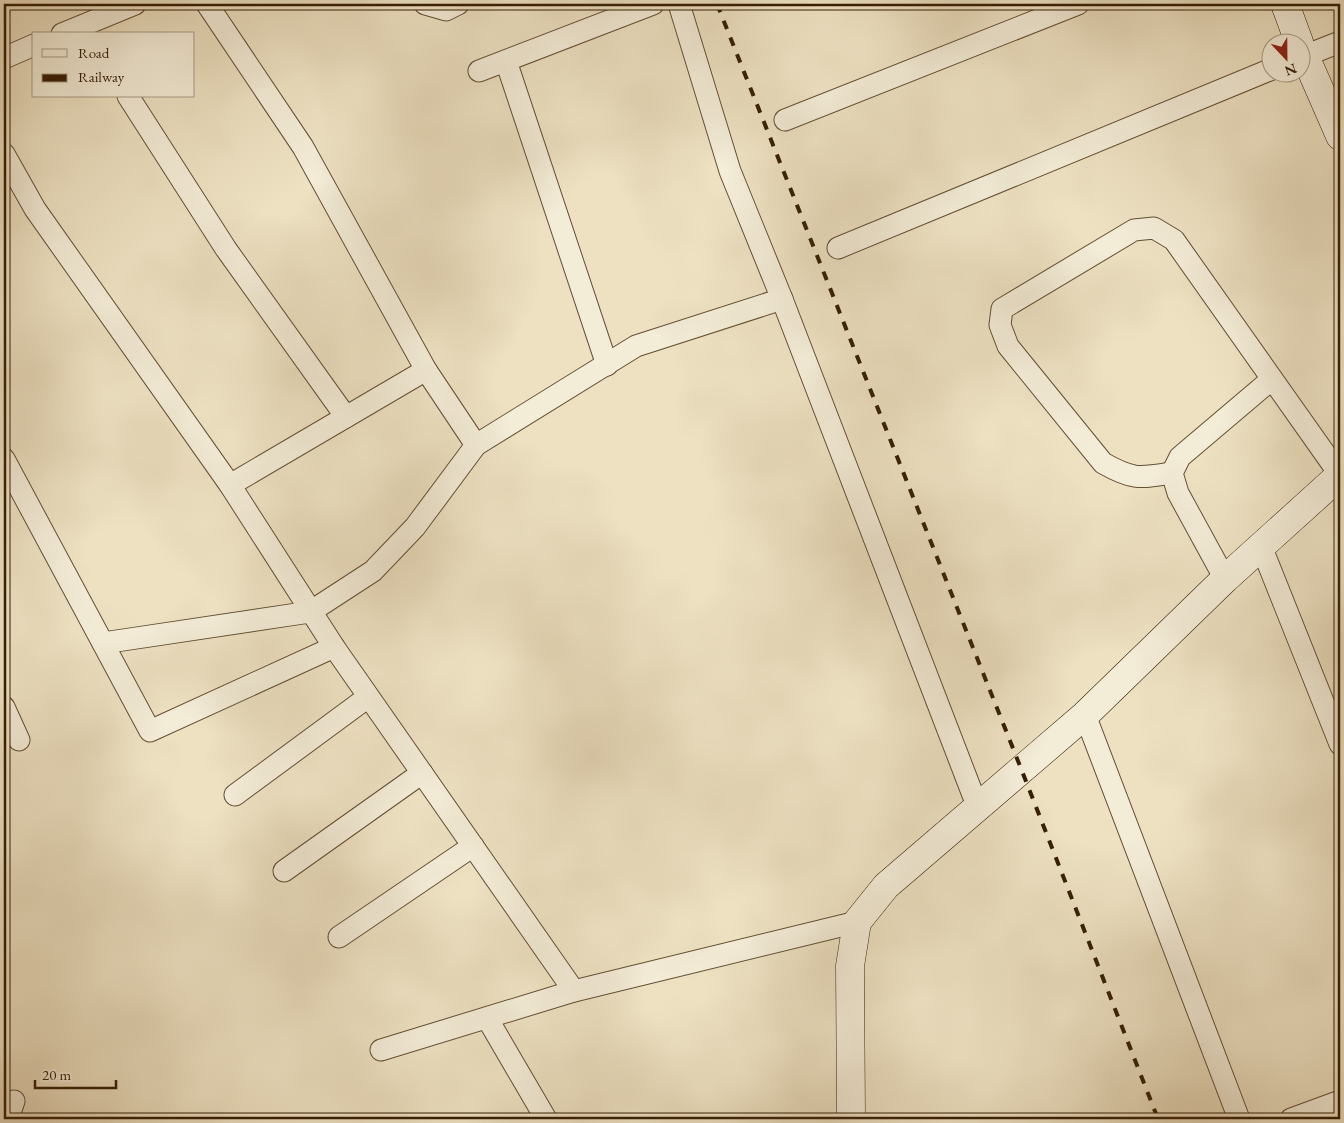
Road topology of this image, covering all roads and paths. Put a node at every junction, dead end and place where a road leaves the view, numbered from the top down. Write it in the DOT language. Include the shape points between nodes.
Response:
graph roads {
  1 [pos="207,4"];
  2 [pos="425,4"];
  3 [pos="458,4"];
  4 [pos="654,4"];
  5 [pos="679,4"];
  6 [pos="1078,4"];
  7 [pos="1285,4"];
  8 [pos="127,5"];
  9 [pos="85,30"];
  10 [pos="1295,32"];
  11 [pos="1340,42"];
  12 [pos="32,47"];
  13 [pos="1312,49"];
  14 [pos="4,58"];
  15 [pos="506,60"];
  16 [pos="479,71"];
  17 [pos="1262,73"];
  18 [pos="1312,73"];
  19 [pos="129,98"];
  20 [pos="785,120"];
  21 [pos="1340,136"];
  22 [pos="4,154"];
  23 [pos="838,248"];
  24 [pos="782,299"];
  25 [pos="607,365"];
  26 [pos="426,370"];
  27 [pos="1272,379"];
  28 [pos="346,416"];
  29 [pos="476,445"];
  30 [pos="4,459"];
  31 [pos="1172,473"];
  32 [pos="1340,475"];
  33 [pos="230,485"];
  34 [pos="1261,546"];
  35 [pos="1225,579"];
  36 [pos="310,612"];
  37 [pos="103,643"];
  38 [pos="334,647"];
  39 [pos="368,697"];
  40 [pos="4,707"];
  41 [pos="1085,715"];
  42 [pos="19,740"];
  43 [pos="1340,744"];
  44 [pos="422,773"];
  45 [pos="235,795"];
  46 [pos="978,808"];
  47 [pos="473,846"];
  48 [pos="284,871"];
  49 [pos="857,922"];
  50 [pos="339,937"];
  51 [pos="574,991"];
  52 [pos="487,1018"];
  53 [pos="381,1050"];
  54 [pos="1340,1101"];
  55 [pos="546,1119"];
  56 [pos="850,1119"];
  57 [pos="1239,1119"];
  58 [pos="1291,1119"];
  1 -- 26 [label="street" via="303,147"];
  2 -- 3 [label="street" via="446,10"];
  4 -- 15 [label="street"];
  5 -- 24 [label="street" via="730,171"];
  6 -- 20 [label="street"];
  7 -- 10 [label="street"];
  8 -- 9 [label="street"];
  11 -- 13 [label="street"];
  12 -- 14 [label="street"];
  15 -- 16 [label="street"];
  15 -- 25 [label="street"];
  17 -- 23 [label="street"];
  18 -- 21 [label="street"];
  19 -- 28 [label="street" via="226,249"];
  22 -- 33 [label="street" via="34,209"];
  24 -- 25 [label="street" via="636,346"];
  24 -- 46 [label="street"];
  25 -- 29 [label="street"];
  26 -- 28 [label="street"];
  26 -- 29 [label="street"];
  27 -- 31 [label="street" via="1180,457"];
  27 -- 31 [label="street" via="1174,240 1154,228 1134,230 1002,309 1000,326 1008,346 1103,463 1121,473 1140,478"];
  27 -- 32 [label="street"];
  28 -- 33 [label="street"];
  29 -- 36 [label="street" via="415,527 374,571"];
  30 -- 37 [label="street"];
  31 -- 35 [label="street" via="1178,493"];
  32 -- 34 [label="street"];
  33 -- 36 [label="street"];
  34 -- 35 [label="street"];
  34 -- 43 [label="street"];
  35 -- 41 [label="street"];
  36 -- 37 [label="street"];
  36 -- 38 [label="street"];
  37 -- 38 [label="street" via="150,731"];
  38 -- 39 [label="street"];
  39 -- 44 [label="street"];
  39 -- 45 [label="street"];
  40 -- 42 [label="street"];
  41 -- 46 [label="street"];
  41 -- 57 [label="street"];
  44 -- 47 [label="street"];
  44 -- 48 [label="street"];
  46 -- 49 [label="street" via="886,886"];
  47 -- 50 [label="street"];
  47 -- 51 [label="street"];
  49 -- 51 [label="street"];
  49 -- 56 [label="street" via="850,966"];
  51 -- 52 [label="street"];
  52 -- 53 [label="street"];
  52 -- 55 [label="street"];
  54 -- 58 [label="street"];
}
